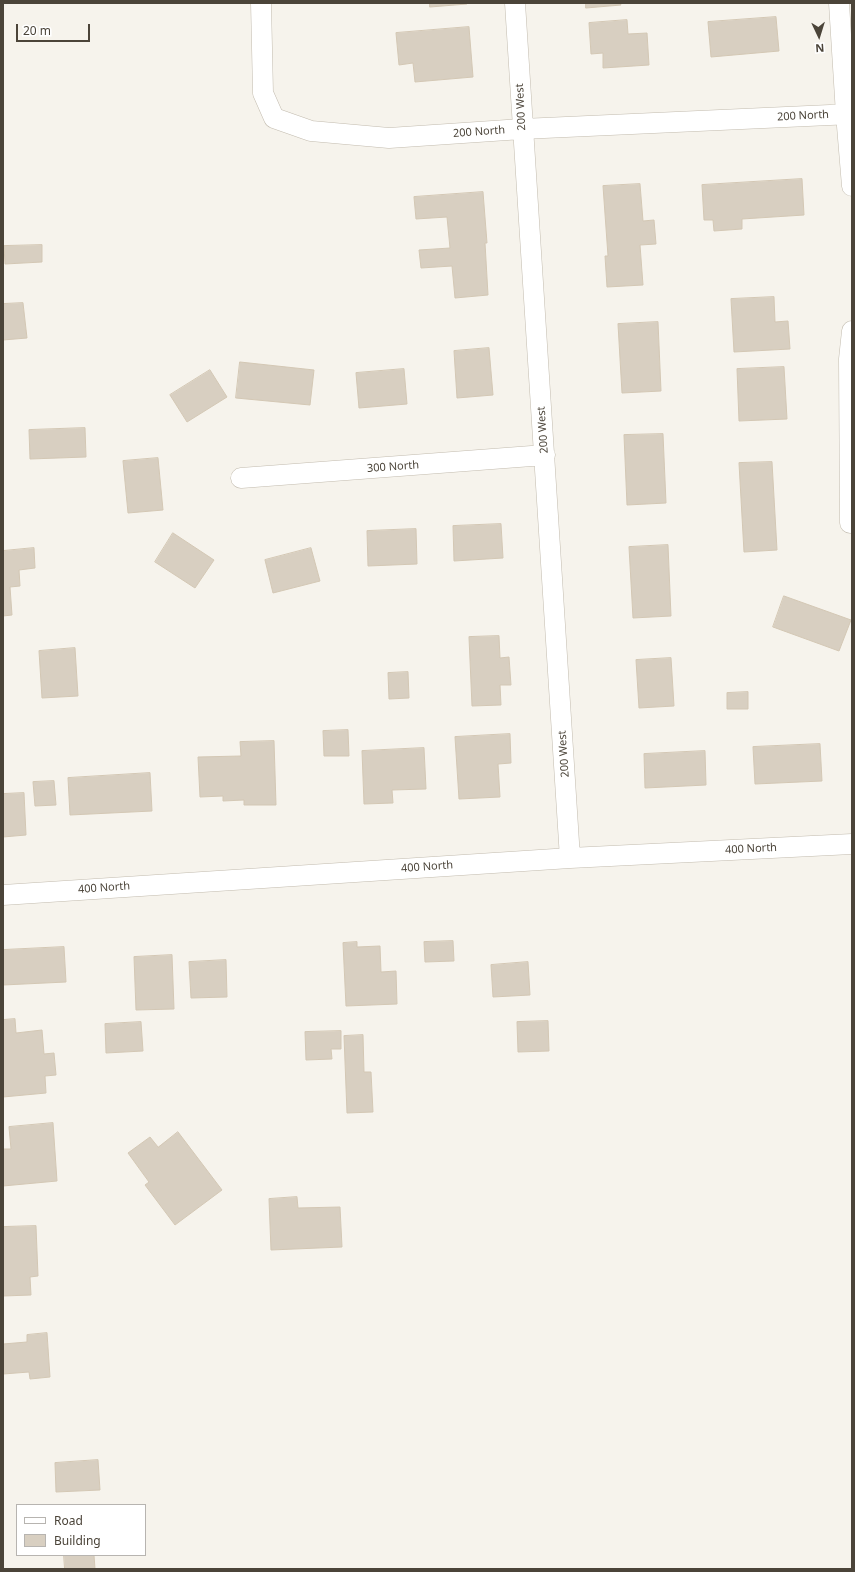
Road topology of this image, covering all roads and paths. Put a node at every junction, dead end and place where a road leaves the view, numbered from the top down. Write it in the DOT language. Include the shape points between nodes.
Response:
graph roads {
  1 [pos="262,3"];
  2 [pos="515,3"];
  3 [pos="840,3"];
  4 [pos="849,114"];
  5 [pos="522,129"];
  6 [pos="852,186"];
  7 [pos="852,331"];
  8 [pos="544,455"];
  9 [pos="241,478"];
  10 [pos="850,523"];
  11 [pos="852,844"];
  12 [pos="570,858"];
  13 [pos="3,894"];
  1 -- 5 [label="street, 200 North" via="263,93 274,118 311,131 389,138"];
  2 -- 5 [label="street, 200 West"];
  3 -- 4 [label="street"];
  4 -- 5 [label="street, 200 North"];
  4 -- 6 [label="street"];
  5 -- 8 [label="street, 200 West"];
  7 -- 10 [label="street" via="849,359"];
  8 -- 9 [label="street, 300 North"];
  8 -- 12 [label="street, 200 West"];
  11 -- 12 [label="street, 400 North"];
  12 -- 13 [label="street, 400 North"];
}
